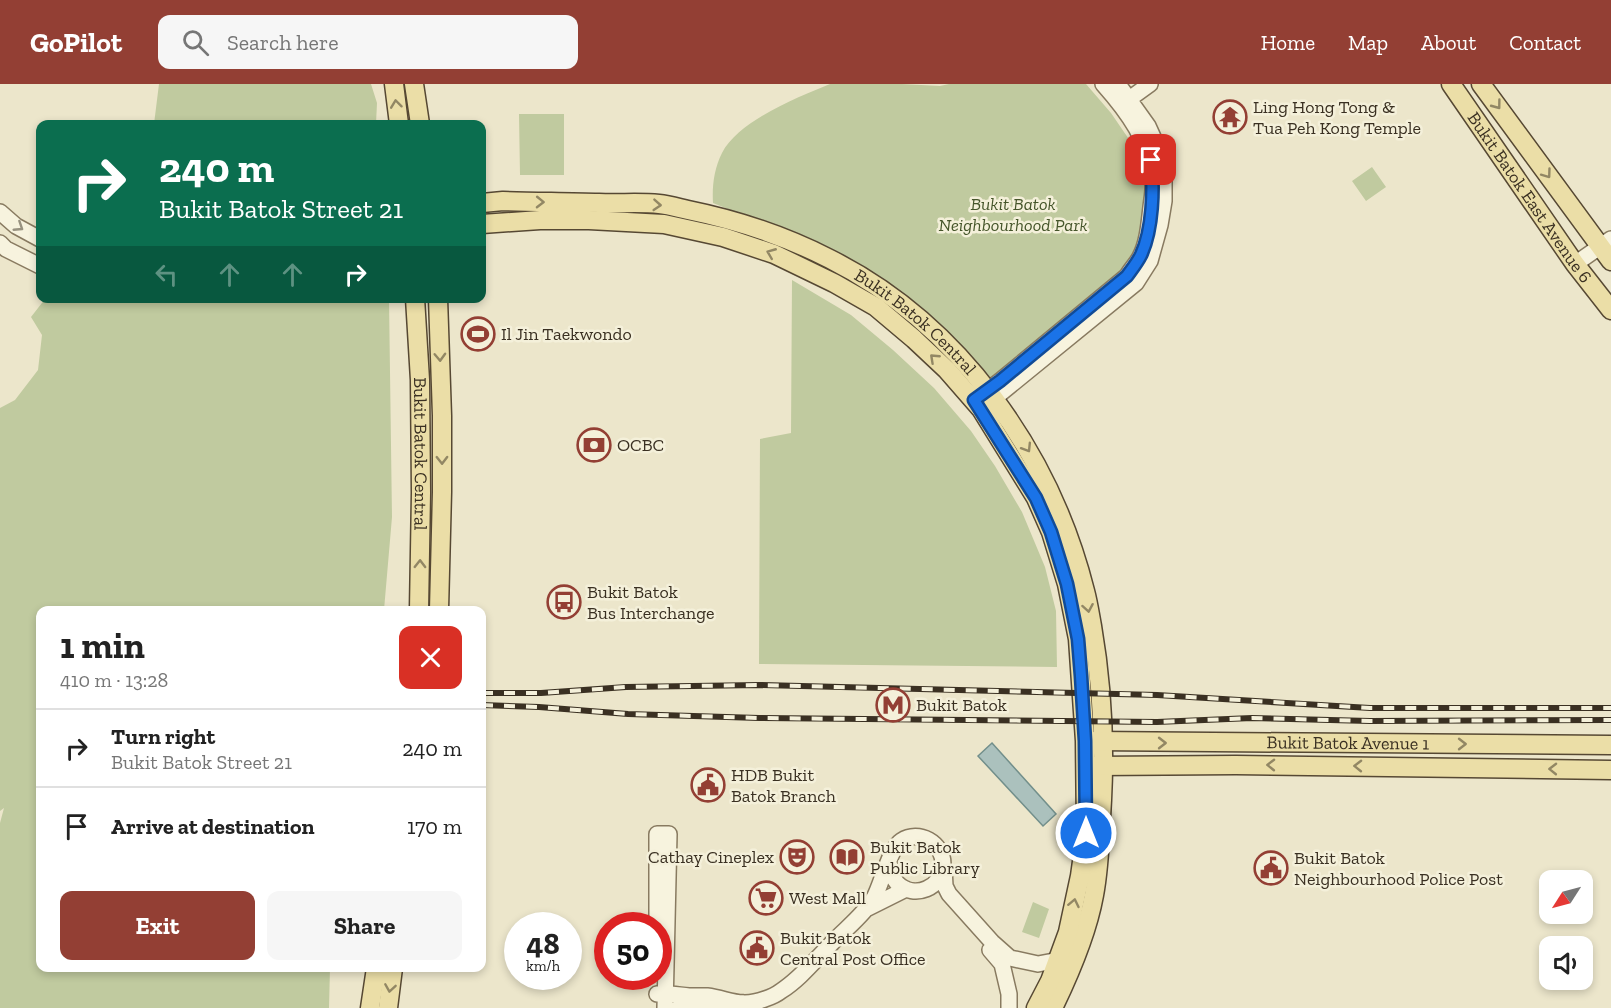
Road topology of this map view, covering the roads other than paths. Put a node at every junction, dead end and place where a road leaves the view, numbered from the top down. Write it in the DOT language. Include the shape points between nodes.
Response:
graph roads {
  1 [pos="394,84"];
  2 [pos="414,84"];
  3 [pos="1150,84"];
  4 [pos="1451,84"];
  5 [pos="1481,84"];
  6 [pos="1119,91"];
  7 [pos="398,120"];
  8 [pos="419,120"];
  9 [pos="486,203"];
  10 [pos="0,212"];
  11 [pos="486,224"];
  12 [pos="36,237"];
  13 [pos="0,243"];
  14 [pos="1607,249"];
  15 [pos="36,264"];
  16 [pos="1575,264"];
  17 [pos="415,303"];
  18 [pos="438,303"];
  19 [pos="1611,310"];
  20 [pos="984,400"];
  21 [pos="420,606"];
  22 [pos="439,606"];
  23 [pos="1085,741"];
  24 [pos="1104,742"];
  25 [pos="1611,745"];
  26 [pos="1095,766"];
  27 [pos="1611,770"];
  28 [pos="889,862"];
  29 [pos="944,866"];
  30 [pos="909,890"];
  31 [pos="867,909"];
  32 [pos="658,912"];
  33 [pos="662,912"];
  34 [pos="1059,960"];
  35 [pos="375,972"];
  36 [pos="392,972"];
  37 [pos="661,1001"];
  38 [pos="731,1002"];
  39 [pos="370,1008"];
  40 [pos="388,1008"];
  41 [pos="678,1008"];
  42 [pos="1009,1008"];
  43 [pos="1036,1008"];
  44 [pos="1053,1008"];
  7 -- 1 [label="main road, one-way"];
  2 -- 8 [label="main road"];
  3 -- 6 [label="street"];
  4 -- 16 [label="main road, Bukit Batok East Avenue 6"];
  5 -- 14 [label="main road, Bukit Batok East Avenue 6, one-way"];
  6 -- 20 [label="street" via="1151,160 1149,223 1140,256 1127,276"];
  9 -- 20 [label="main road, Bukit Batok Central, one-way" via="661,204 722,216 775,234 863,277 901,303 951,348"];
  10 -- 12 [label="street, one-way"];
  20 -- 11 [label="main road, Bukit Batok Central, one-way" via="876,308 774,254 723,237 663,224 589,220"];
  13 -- 15 [label="street"];
  14 -- 16 [label="street"];
  16 -- 19 [label="main road, Bukit Batok East Avenue 6"];
  21 -- 17 [label="main road, Bukit Batok Central, one-way" via="420,380"];
  18 -- 22 [label="main road, Bukit Batok Central, one-way" via="442,416"];
  20 -- 23 [label="main road, Bukit Batok Central" via="1036,498 1061,563 1078,639"];
  20 -- 24 [label="main road, Bukit Batok Central, one-way" via="1030,452 1058,508 1086,592 1096,650"];
  23 -- 24 [label="main road, Bukit Batok Avenue 1"];
  23 -- 26 [label="main road, Bukit Batok Central"];
  24 -- 25 [label="main road, Bukit Batok Avenue 1, one-way"];
  24 -- 26 [label="main road, Bukit Batok Central"];
  27 -- 26 [label="main road, Bukit Batok Avenue 1, one-way"];
  34 -- 26 [label="main road, Bukit Batok Central, one-way" via="1080,876"];
  26 -- 44 [label="main road, Bukit Batok Central" via="1099,857 1094,897 1064,987"];
  28 -- 29 [label="street" via="901,841 919,837 937,846"];
  28 -- 30 [label="street" via="897,883"];
  28 -- 31 [label="street"];
  29 -- 30 [label="street" via="930,888"];
  29 -- 34 [label="street" via="945,886 950,894 1010,958 1038,964"];
  30 -- 31 [label="street"];
  30 -- 42 [label="street" via="940,897 1002,964"];
  31 -- 38 [label="street" via="783,990 764,1000"];
  32 -- 33 [label="street" via="663,834"];
  34 -- 43 [label="main road, Bukit Batok Central"];
  35 -- 39 [label="main road"];
  36 -- 40 [label="main road, one-way"];
  37 -- 38 [label="street" via="708,996"];
  38 -- 41 [label="street"];
}
